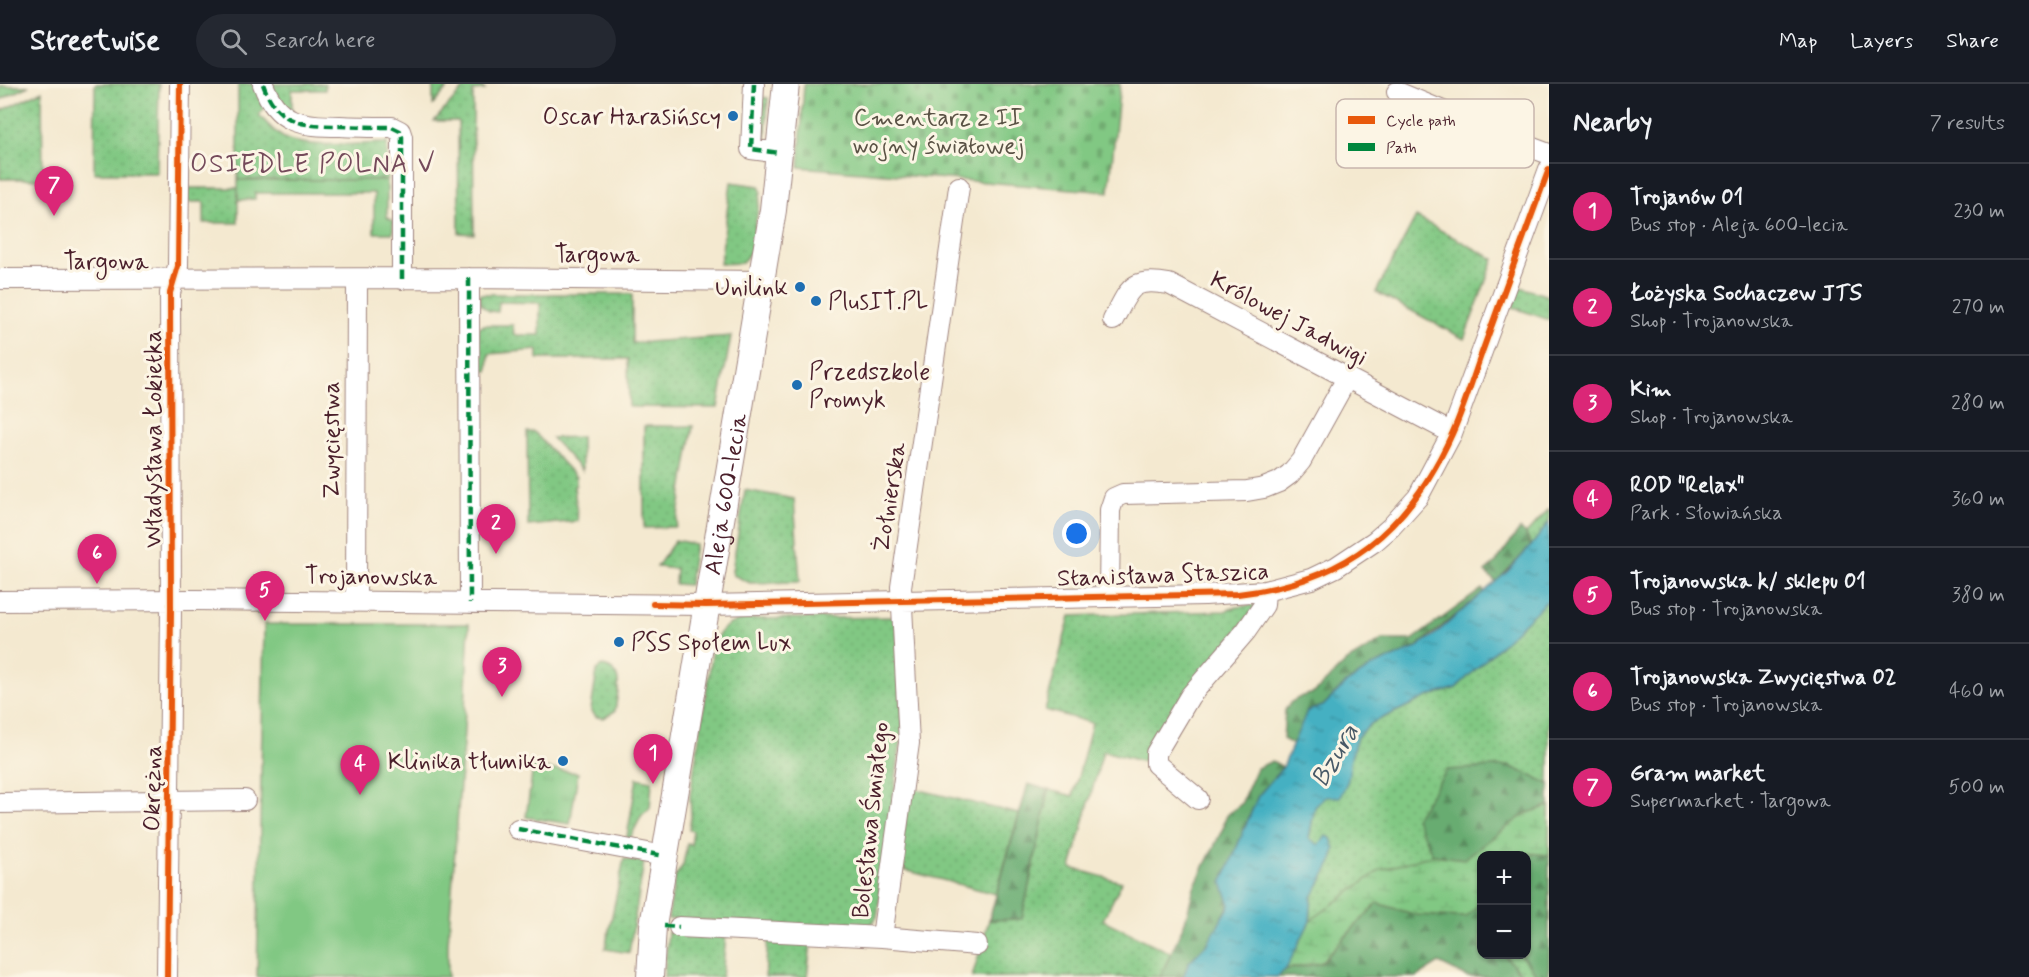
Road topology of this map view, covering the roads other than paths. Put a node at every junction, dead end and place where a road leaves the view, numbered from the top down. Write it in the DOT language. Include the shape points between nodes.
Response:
graph roads {
  1 [pos="180,84"];
  2 [pos="262,84"];
  3 [pos="754,84"];
  4 [pos="786,84"];
  5 [pos="1397,92"];
  6 [pos="1414,99"];
  7 [pos="1534,148"];
  8 [pos="780,153"];
  9 [pos="1549,153"];
  10 [pos="1549,169"];
  11 [pos="959,187"];
  12 [pos="469,278"];
  13 [pos="0,279"];
  14 [pos="175,279"];
  15 [pos="357,279"];
  16 [pos="402,279"];
  17 [pos="761,281"];
  18 [pos="1113,320"];
  19 [pos="1347,378"];
  20 [pos="1452,433"];
  21 [pos="1265,591"];
  22 [pos="1109,596"];
  23 [pos="171,600"];
  24 [pos="901,600"];
  25 [pos="0,601"];
  26 [pos="356,602"];
  27 [pos="470,603"];
  28 [pos="706,605"];
  29 [pos="1198,799"];
  30 [pos="245,800"];
  31 [pos="170,802"];
  32 [pos="0,803"];
  33 [pos="518,829"];
  34 [pos="664,856"];
  35 [pos="679,927"];
  36 [pos="882,937"];
  37 [pos="977,945"];
  38 [pos="167,977"];
  39 [pos="650,977"];
  1 -- 14 [label="street, Władysława Łokietka"];
  2 -- 16 [label="street" via="281,114 301,125 392,127 400,131"];
  3 -- 8 [label="street" via="751,149"];
  4 -- 8 [label="main road, Aleja 600-lecia"];
  5 -- 6 [label="street"];
  7 -- 9 [label="street"];
  8 -- 17 [label="main road, Aleja 600-lecia"];
  10 -- 20 [label="street, Stanisława Staszica"];
  11 -- 24 [label="street, Żołnierska"];
  12 -- 16 [label="street, Targowa"];
  12 -- 17 [label="street, Targowa"];
  12 -- 27 [label="street"];
  13 -- 14 [label="street, Targowa"];
  14 -- 15 [label="street, Targowa"];
  14 -- 23 [label="street, Władysława Łokietka" via="170,293"];
  15 -- 16 [label="street, Targowa"];
  15 -- 26 [label="street, Zwycięstwa"];
  17 -- 28 [label="main road, Aleja 600-lecia"];
  18 -- 19 [label="street, Królowej Jadwigi" via="1131,287 1155,281 1169,284"];
  19 -- 20 [label="street, Królowej Jadwigi"];
  19 -- 22 [label="street" via="1301,461 1279,482 1247,491 1123,494 1114,498 1110,510"];
  20 -- 21 [label="street, Stanisława Staszica" via="1418,497 1375,541 1328,571"];
  21 -- 22 [label="street, Stanisława Staszica"];
  21 -- 29 [label="street" via="1264,605 1190,696 1156,753 1156,764"];
  22 -- 24 [label="street, Stanisława Staszica"];
  23 -- 25 [label="street, Trojanowska"];
  23 -- 26 [label="street, Trojanowska"];
  23 -- 31 [label="street, Okrężna"];
  24 -- 28 [label="street, Stanisława Staszica"];
  24 -- 36 [label="street, Bolesława Śmiałego" via="909,743"];
  26 -- 27 [label="street, Trojanowska"];
  27 -- 28 [label="street, Trojanowska"];
  28 -- 34 [label="main road, Aleja 600-lecia"];
  30 -- 31 [label="street"];
  31 -- 32 [label="street"];
  31 -- 38 [label="street, Okrężna"];
  33 -- 34 [label="street"];
  34 -- 39 [label="main road, Aleja 600-lecia" via="652,926"];
  35 -- 36 [label="street"];
  36 -- 37 [label="street"];
}
